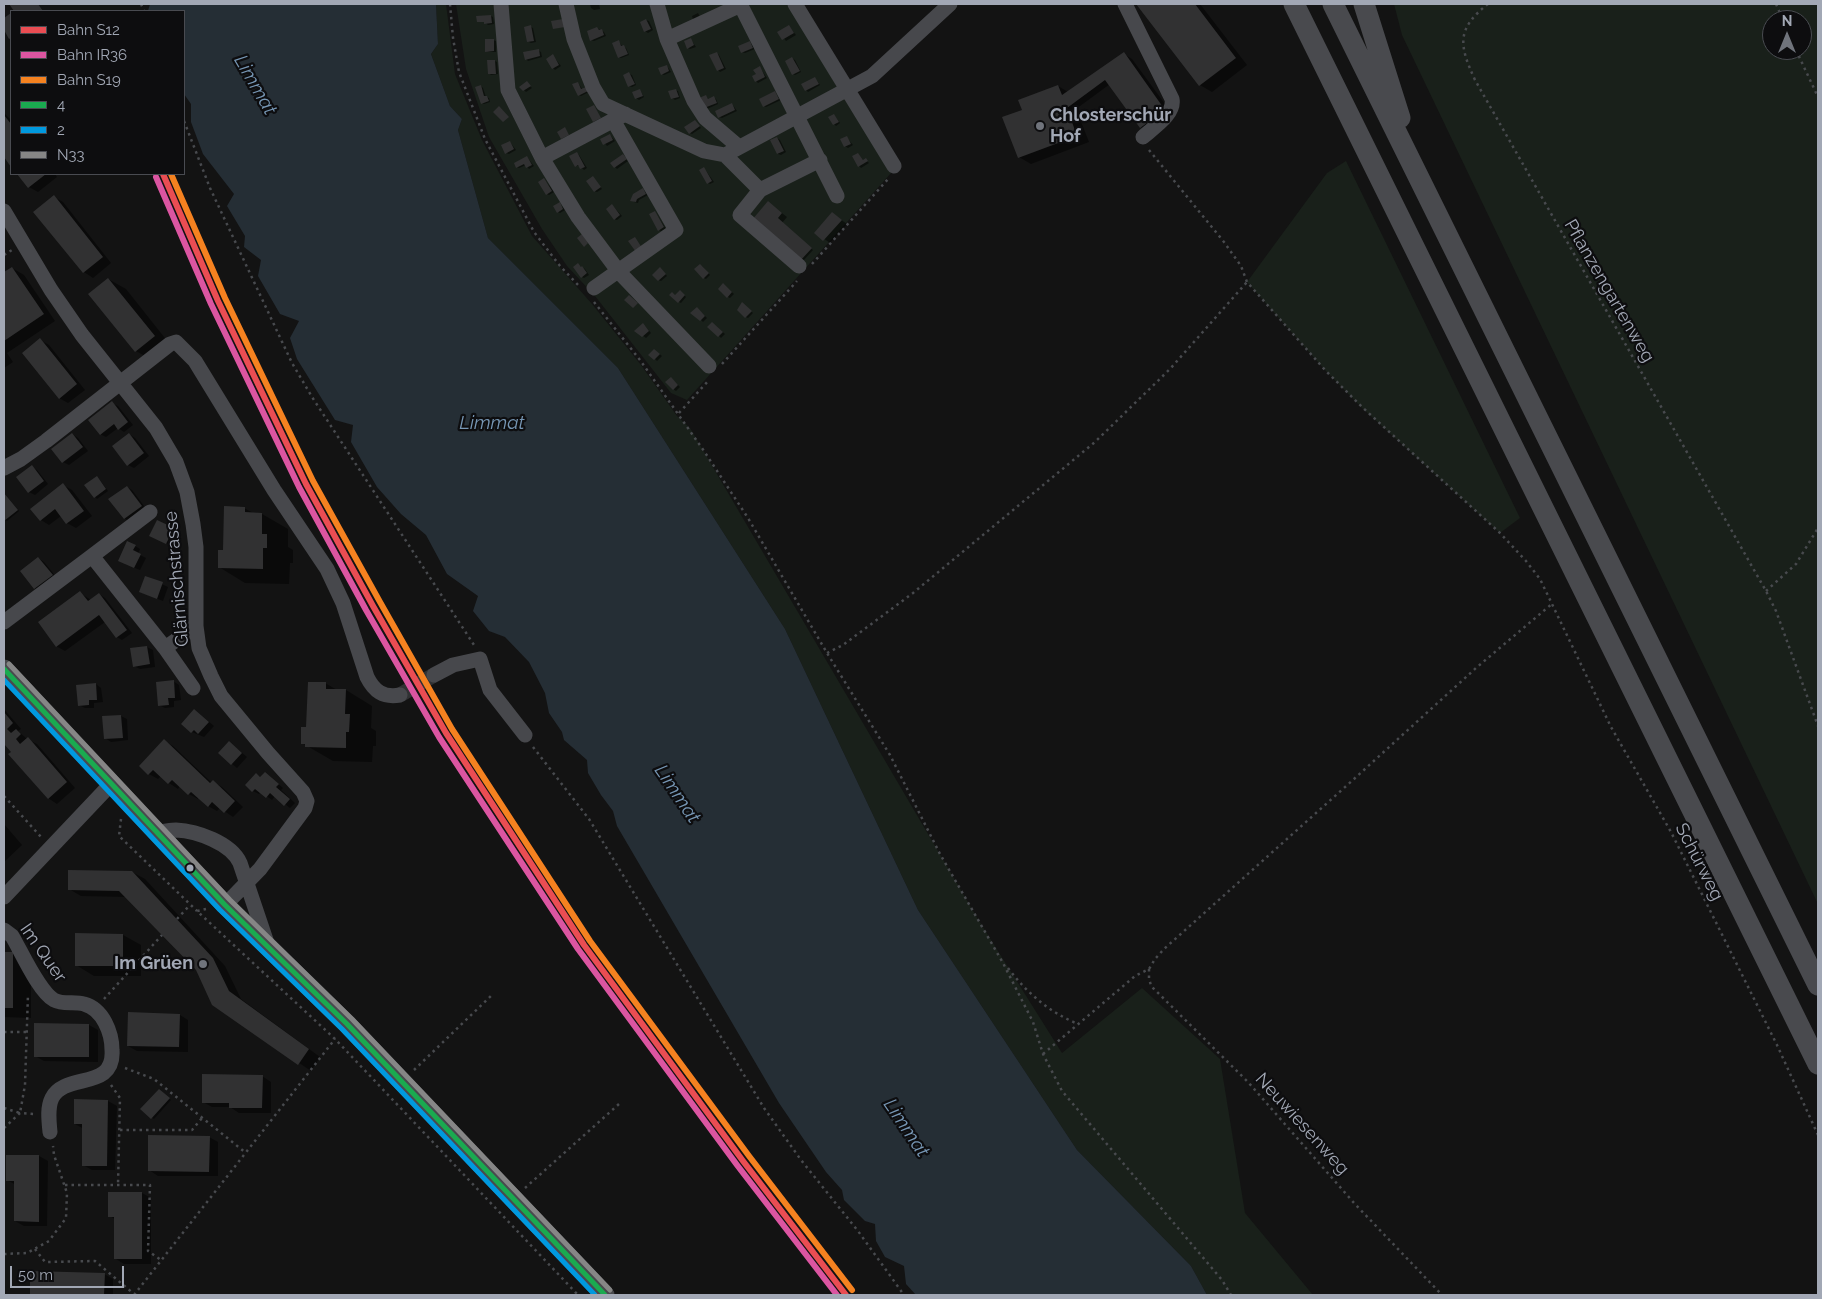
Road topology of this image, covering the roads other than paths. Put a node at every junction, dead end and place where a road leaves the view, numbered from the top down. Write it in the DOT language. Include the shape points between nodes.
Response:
graph roads {
  1 [pos="501,4"];
  2 [pos="566,4"];
  3 [pos="657,4"];
  4 [pos="741,4"];
  5 [pos="795,4"];
  6 [pos="950,4"];
  7 [pos="1125,4"];
  8 [pos="1294,4"];
  9 [pos="1333,4"];
  10 [pos="1364,4"];
  11 [pos="667,39"];
  12 [pos="848,90"];
  13 [pos="797,116"];
  14 [pos="619,117"];
  15 [pos="1143,137"];
  16 [pos="740,147"];
  17 [pos="725,155"];
  18 [pos="542,158"];
  19 [pos="820,160"];
  20 [pos="894,166"];
  21 [pos="1418,176"];
  22 [pos="760,190"];
  23 [pos="837,196"];
  24 [pos="4,212"];
  25 [pos="804,269"];
  26 [pos="619,272"];
  27 [pos="589,292"];
  28 [pos="713,371"];
  29 [pos="120,382"];
  30 [pos="4,468"];
  31 [pos="150,512"];
  32 [pos="92,556"];
  33 [pos="4,622"];
  34 [pos="196,626"];
  35 [pos="165,648"];
  36 [pos="4,669"];
  37 [pos="434,675"];
  38 [pos="193,688"];
  39 [pos="400,695"];
  40 [pos="525,736"];
  41 [pos="111,784"];
  42 [pos="156,832"];
  43 [pos="247,882"];
  44 [pos="4,897"];
  45 [pos="225,905"];
  46 [pos="4,930"];
  47 [pos="270,950"];
  48 [pos="1818,986"];
  49 [pos="1818,1064"];
  50 [pos="50,1132"];
  51 [pos="605,1295"];
  1 -- 18 [label="street" via="508,90"];
  2 -- 14 [label="street" via="574,39 593,87 604,104"];
  3 -- 11 [label="street"];
  4 -- 11 [label="street"];
  4 -- 13 [label="street"];
  5 -- 12 [label="street"];
  6 -- 12 [label="street" via="872,76"];
  7 -- 15 [label="street" via="1173,104 1170,112"];
  8 -- 49 [label="highway"];
  9 -- 21 [label="highway"];
  10 -- 21 [label="highway"];
  11 -- 16 [label="street" via="704,118"];
  12 -- 13 [label="street"];
  12 -- 20 [label="street"];
  13 -- 16 [label="street"];
  13 -- 19 [label="street"];
  14 -- 17 [label="street" via="704,151"];
  14 -- 18 [label="street"];
  14 -- 26 [label="street" via="676,230"];
  16 -- 17 [label="street"];
  17 -- 22 [label="street"];
  18 -- 26 [label="street" via="578,217"];
  19 -- 22 [label="street"];
  19 -- 23 [label="street"];
  21 -- 48 [label="highway"];
  22 -- 25 [label="street" via="740,215"];
  24 -- 29 [label="street, Glärnischstrasse" via="51,290"];
  26 -- 27 [label="street"];
  26 -- 28 [label="street"];
  29 -- 30 [label="street" via="46,441"];
  29 -- 34 [label="street, Glärnischstrasse" via="156,428 176,462 187,492 196,547"];
  29 -- 39 [label="street" via="176,342 195,361 327,570 343,603 372,687 382,695"];
  31 -- 32 [label="street"];
  32 -- 33 [label="street"];
  32 -- 35 [label="street"];
  34 -- 35 [label="street"];
  34 -- 43 [label="street, Glärnischstrasse" via="199,648 222,696 304,792 307,801 260,869"];
  35 -- 38 [label="street"];
  36 -- 41 [label="main road"];
  37 -- 40 [label="street" via="453,665 480,659 490,690"];
  41 -- 42 [label="main road"];
  41 -- 44 [label="street"];
  42 -- 43 [label="street" via="176,830 227,846 238,857"];
  42 -- 45 [label="main road"];
  43 -- 45 [label="street, Glärnischstrasse"];
  43 -- 47 [label="street"];
  45 -- 47 [label="main road"];
  46 -- 50 [label="street, Im Quer" via="12,936 43,990 54,1000 95,1009 107,1026 112,1041 107,1069 57,1091 49,1114"];
  47 -- 51 [label="main road" via="347,1024"];
}
